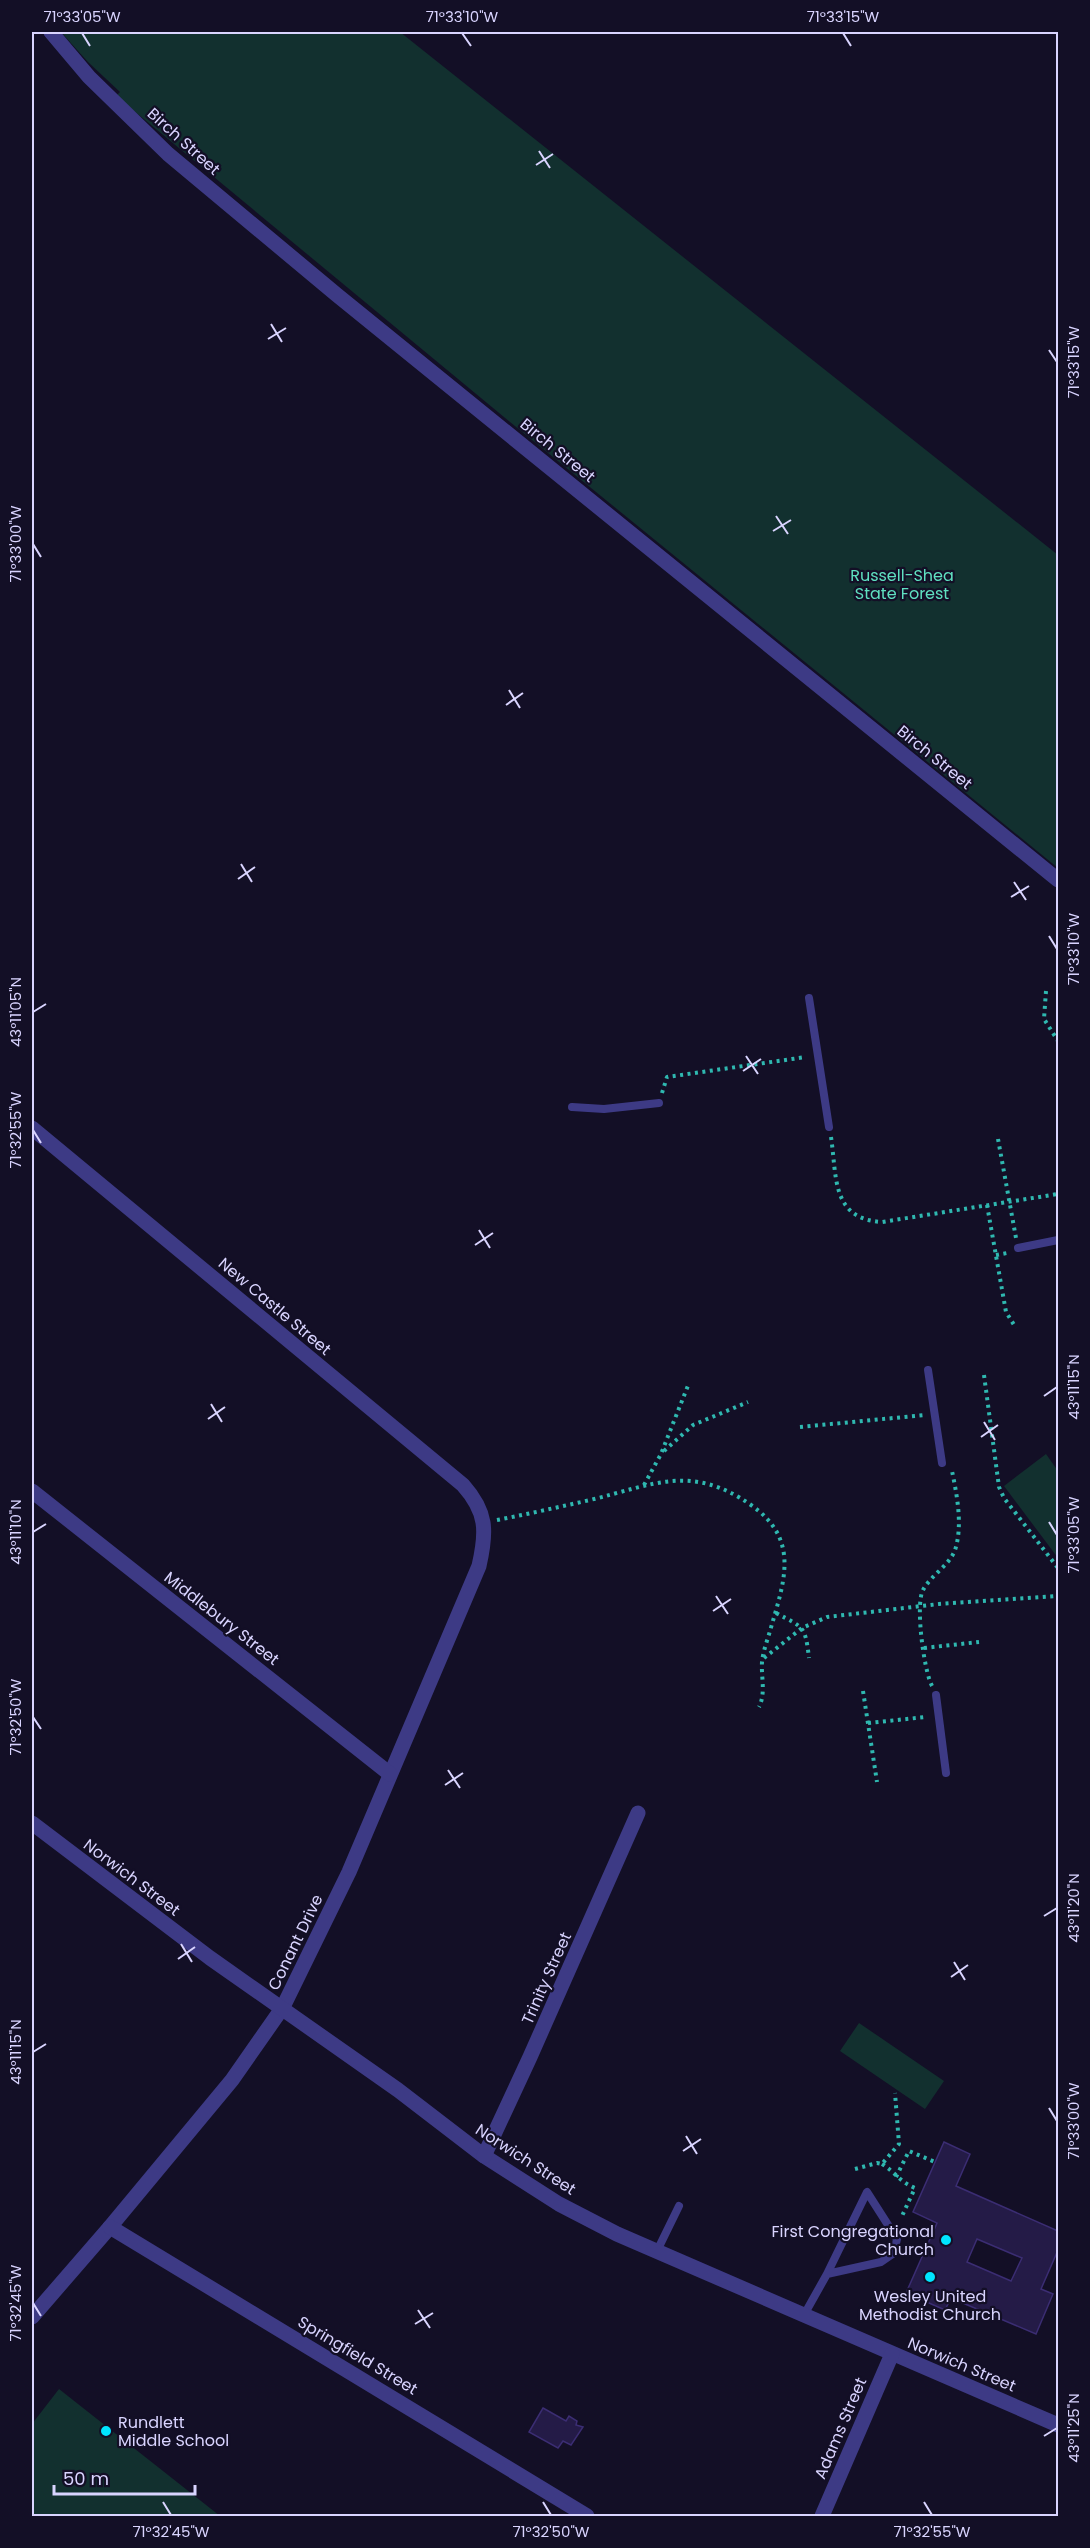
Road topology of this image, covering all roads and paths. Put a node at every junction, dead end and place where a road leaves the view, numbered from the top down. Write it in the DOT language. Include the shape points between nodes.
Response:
graph roads {
  1 [pos="51,32"];
  2 [pos="1059,880"];
  3 [pos="1046,991"];
  4 [pos="809,998"];
  5 [pos="1059,1041"];
  6 [pos="818,1055"];
  7 [pos="659,1102"];
  8 [pos="572,1107"];
  9 [pos="829,1127"];
  10 [pos="32,1128"];
  11 [pos="998,1139"];
  12 [pos="1059,1194"];
  13 [pos="1010,1202"];
  14 [pos="987,1205"];
  15 [pos="1014,1224"];
  16 [pos="1059,1240"];
  17 [pos="1018,1248"];
  18 [pos="1016,1328"];
  19 [pos="928,1370"];
  20 [pos="984,1375"];
  21 [pos="689,1383"];
  22 [pos="748,1402"];
  23 [pos="934,1414"];
  24 [pos="800,1427"];
  25 [pos="661,1454"];
  26 [pos="942,1463"];
  27 [pos="644,1485"];
  28 [pos="32,1491"];
  29 [pos="484,1522"];
  30 [pos="1059,1568"];
  31 [pos="1059,1596"];
  32 [pos="919,1606"];
  33 [pos="776,1613"];
  34 [pos="802,1628"];
  35 [pos="979,1642"];
  36 [pos="924,1648"];
  37 [pos="809,1658"];
  38 [pos="762,1660"];
  39 [pos="863,1691"];
  40 [pos="936,1695"];
  41 [pos="759,1707"];
  42 [pos="939,1715"];
  43 [pos="868,1723"];
  44 [pos="390,1773"];
  45 [pos="946,1773"];
  46 [pos="877,1782"];
  47 [pos="638,1813"];
  48 [pos="32,1823"];
  49 [pos="283,2007"];
  50 [pos="895,2093"];
  51 [pos="484,2156"];
  52 [pos="935,2162"];
  53 [pos="882,2164"];
  54 [pos="855,2169"];
  55 [pos="896,2178"];
  56 [pos="679,2206"];
  57 [pos="902,2216"];
  58 [pos="110,2227"];
  59 [pos="657,2251"];
  60 [pos="827,2274"];
  61 [pos="804,2315"];
  62 [pos="32,2317"];
  63 [pos="892,2354"];
  64 [pos="1059,2425"];
  65 [pos="587,2517"];
  66 [pos="822,2517"];
  1 -- 2 [label="street, Birch Street" via="89,77 177,161"];
  3 -- 5 [label="path" via="1044,1019"];
  4 -- 6 [label="lane"];
  6 -- 7 [label="path" via="667,1077"];
  6 -- 9 [label="lane"];
  7 -- 8 [label="lane" via="604,1109"];
  9 -- 14 [label="path" via="839,1193 854,1216 882,1222"];
  10 -- 29 [label="street, New Castle Street" via="463,1485 477,1501"];
  11 -- 13 [label="path"];
  12 -- 13 [label="path"];
  13 -- 14 [label="path"];
  13 -- 15 [label="path"];
  14 -- 18 [label="path" via="1006,1312"];
  16 -- 17 [label="lane"];
  19 -- 23 [label="lane"];
  20 -- 30 [label="path" via="999,1487"];
  21 -- 25 [label="path"];
  22 -- 25 [label="path" via="693,1425"];
  23 -- 24 [label="path"];
  23 -- 26 [label="lane"];
  25 -- 27 [label="path"];
  26 -- 32 [label="path" via="952,1472 958,1536 954,1552 923,1589"];
  27 -- 29 [label="path"];
  27 -- 33 [label="path" via="684,1479 703,1482 720,1487 760,1511 771,1522 784,1555 783,1588"];
  28 -- 44 [label="street, Middlebury Street"];
  29 -- 44 [label="street, Conant Drive" via="479,1566"];
  31 -- 32 [label="path"];
  32 -- 34 [label="path" via="827,1617"];
  32 -- 36 [label="path"];
  33 -- 34 [label="path"];
  33 -- 38 [label="path"];
  34 -- 37 [label="path"];
  34 -- 38 [label="path"];
  35 -- 36 [label="path"];
  36 -- 40 [label="path"];
  38 -- 41 [label="path" via="763,1699"];
  39 -- 43 [label="path"];
  40 -- 42 [label="lane"];
  42 -- 43 [label="path"];
  42 -- 45 [label="lane"];
  43 -- 46 [label="path"];
  44 -- 49 [label="street, Conant Drive" via="349,1872"];
  47 -- 51 [label="street, Trinity Street"];
  48 -- 49 [label="street, Norwich Street" via="210,1958"];
  49 -- 51 [label="street, Norwich Street"];
  49 -- 58 [label="street, Conant Drive" via="232,2080"];
  50 -- 53 [label="path" via="899,2144"];
  51 -- 59 [label="street, Norwich Street" via="559,2204"];
  52 -- 55 [label="path" via="909,2151"];
  53 -- 54 [label="path"];
  53 -- 55 [label="path"];
  55 -- 57 [label="path" via="915,2188"];
  56 -- 59 [label="lane"];
  58 -- 62 [label="street, Conant Drive"];
  58 -- 65 [label="street, Springfield Street"];
  59 -- 61 [label="street, Norwich Street"];
  60 -- 60 [label="lane" via="881,2262 894,2253 897,2239 867,2192"];
  60 -- 61 [label="lane"];
  61 -- 63 [label="street, Norwich Street"];
  63 -- 64 [label="street, Norwich Street"];
  63 -- 66 [label="street, Adams Street"];
}
